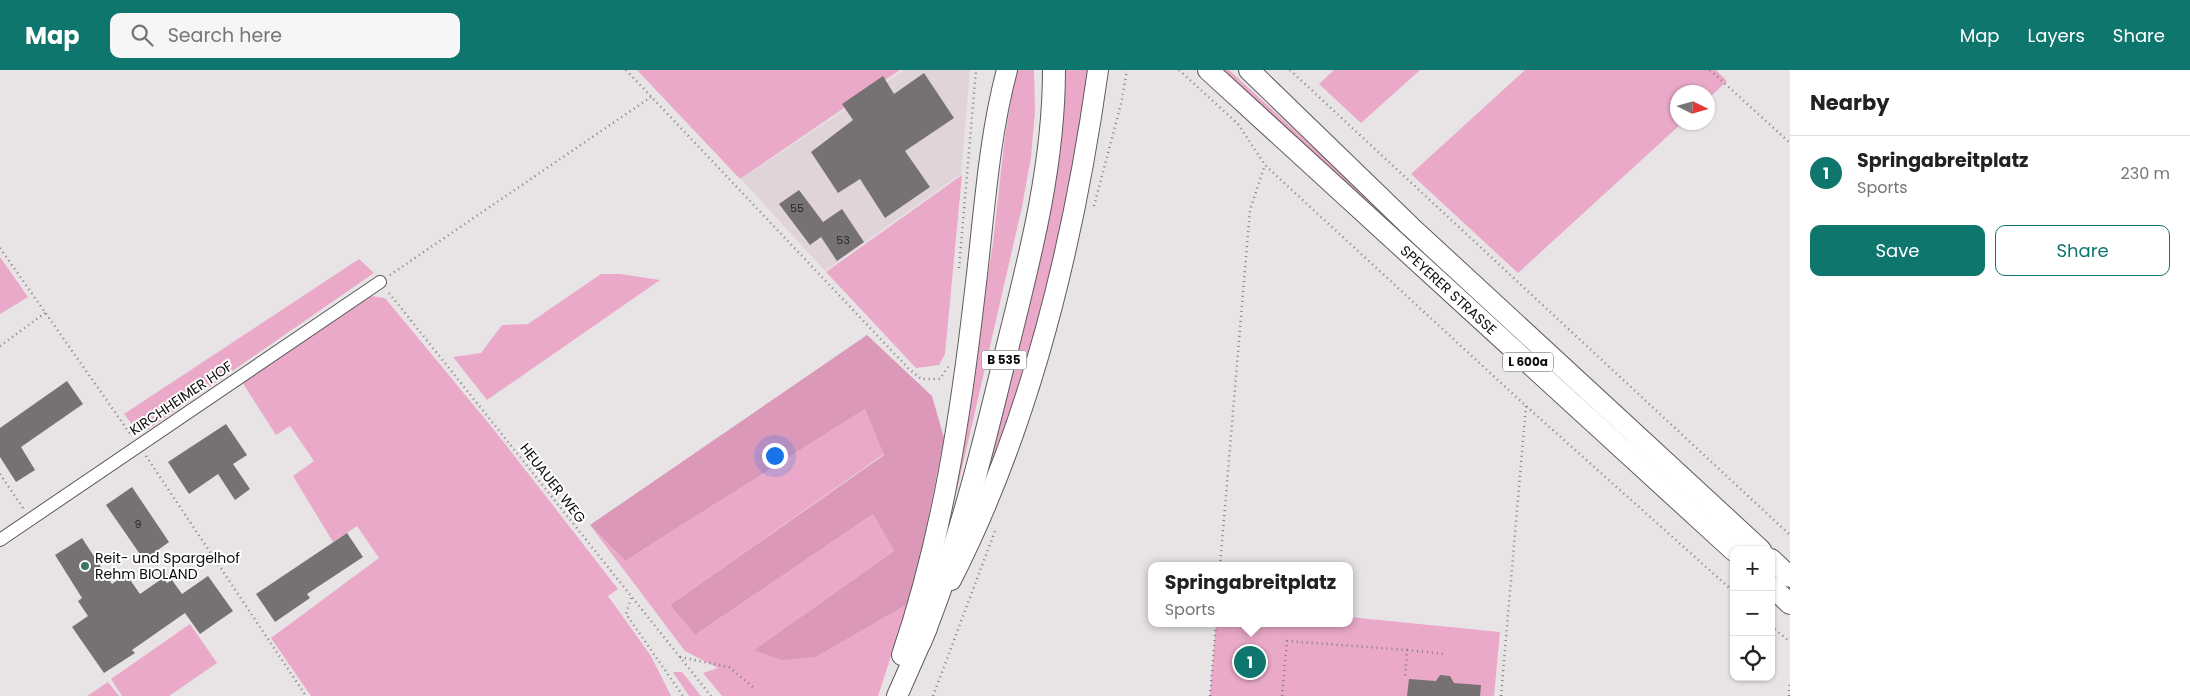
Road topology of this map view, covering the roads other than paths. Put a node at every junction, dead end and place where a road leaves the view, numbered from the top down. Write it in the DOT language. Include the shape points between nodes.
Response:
graph roads {
  1 [pos="996,70"];
  2 [pos="1008,70"];
  3 [pos="1098,70"];
  4 [pos="1208,70"];
  5 [pos="1249,70"];
  6 [pos="1054,71"];
  7 [pos="996,120"];
  8 [pos="380,282"];
  9 [pos="0,540"];
  10 [pos="1757,546"];
  11 [pos="1730,547"];
  12 [pos="1775,563"];
  13 [pos="1790,577"];
  14 [pos="1775,590"];
  15 [pos="1790,604"];
  16 [pos="920,642"];
  17 [pos="888,696"];
  18 [pos="897,696"];
  1 -- 7 [label="main road, B 535"];
  2 -- 7 [label="main road"];
  3 -- 16 [label="main road" via="1080,181 1040,356 977,529"];
  4 -- 11 [label="main road, SPEYERER STRASSE / L 600a"];
  5 -- 10 [label="main road, SPEYERER STRASSE / L 600a" via="1411,227"];
  6 -- 16 [label="highway, B 535" via="1050,138 1037,228 960,529"];
  7 -- 17 [label="main road, B 535" via="966,363 944,494 920,601"];
  8 -- 9 [label="street, KIRCHHEIMER HOF"];
  12 -- 13 [label="main road"];
  14 -- 15 [label="main road"];
  16 -- 18 [label="main road, B 535"];
}
